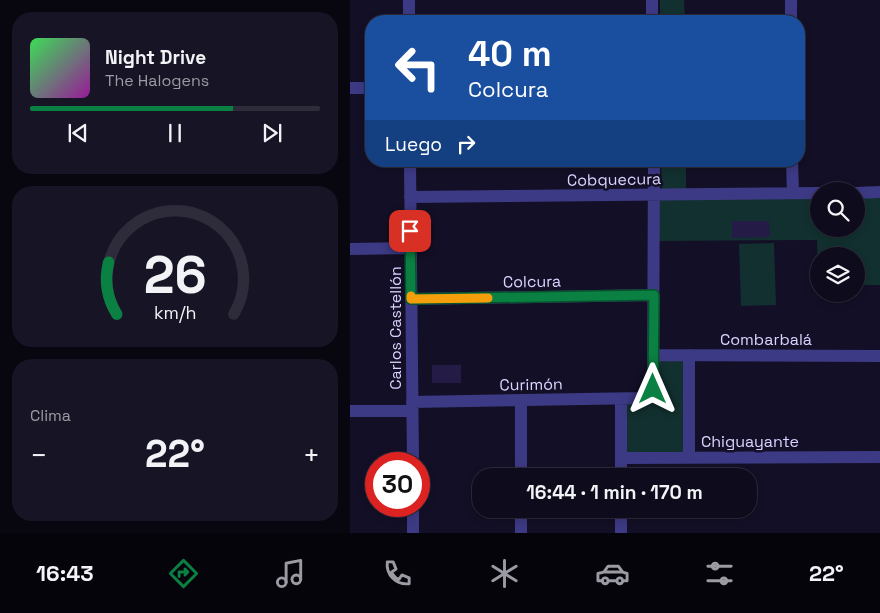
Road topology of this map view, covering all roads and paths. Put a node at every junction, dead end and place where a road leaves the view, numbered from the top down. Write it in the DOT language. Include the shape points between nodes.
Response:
graph roads {
  1 [pos="409,0"];
  2 [pos="652,0"];
  3 [pos="791,0"];
  4 [pos="409,15"];
  5 [pos="652,15"];
  6 [pos="791,15"];
  7 [pos="350,88"];
  8 [pos="365,88"];
  9 [pos="410,167"];
  10 [pos="654,167"];
  11 [pos="792,167"];
  12 [pos="865,192"];
  13 [pos="880,192"];
  14 [pos="792,193"];
  15 [pos="810,193"];
  16 [pos="654,195"];
  17 [pos="410,198"];
  18 [pos="410,248"];
  19 [pos="350,249"];
  20 [pos="654,295"];
  21 [pos="411,299"];
  22 [pos="653,355"];
  23 [pos="689,356"];
  24 [pos="880,356"];
  25 [pos="621,399"];
  26 [pos="521,400"];
  27 [pos="412,407"];
  28 [pos="350,411"];
  29 [pos="412,452"];
  30 [pos="880,457"];
  31 [pos="621,458"];
  32 [pos="689,458"];
  33 [pos="521,468"];
  34 [pos="621,468"];
  35 [pos="413,517"];
  36 [pos="521,518"];
  37 [pos="621,518"];
  38 [pos="413,533"];
  39 [pos="521,533"];
  40 [pos="621,533"];
  1 -- 4 [label="street"];
  2 -- 5 [label="street"];
  3 -- 6 [label="street"];
  7 -- 8 [label="street"];
  9 -- 17 [label="street, Carlos Castellón"];
  10 -- 16 [label="street"];
  11 -- 14 [label="street"];
  12 -- 13 [label="street"];
  14 -- 15 [label="street, Cobquecura"];
  14 -- 16 [label="street, Cobquecura"];
  16 -- 17 [label="street, Cobquecura"];
  16 -- 20 [label="street"];
  17 -- 18 [label="street, Carlos Castellón"];
  18 -- 19 [label="street"];
  18 -- 21 [label="street, Carlos Castellón"];
  20 -- 21 [label="street, Colcura"];
  20 -- 22 [label="street"];
  21 -- 27 [label="street, Carlos Castellón"];
  22 -- 23 [label="street, Combarbalá"];
  22 -- 25 [label="street, Curimón" via="651,396"];
  23 -- 24 [label="street, Combarbalá"];
  23 -- 32 [label="street"];
  25 -- 26 [label="street, Curimón"];
  25 -- 31 [label="street"];
  26 -- 27 [label="street, Curimón"];
  26 -- 33 [label="street"];
  27 -- 28 [label="street, Curimón"];
  27 -- 29 [label="street, Carlos Castellón"];
  30 -- 32 [label="street, Chiguayante"];
  31 -- 32 [label="street, Chiguayante"];
  31 -- 34 [label="street"];
  35 -- 38 [label="street"];
  36 -- 39 [label="street"];
  37 -- 40 [label="street"];
}
